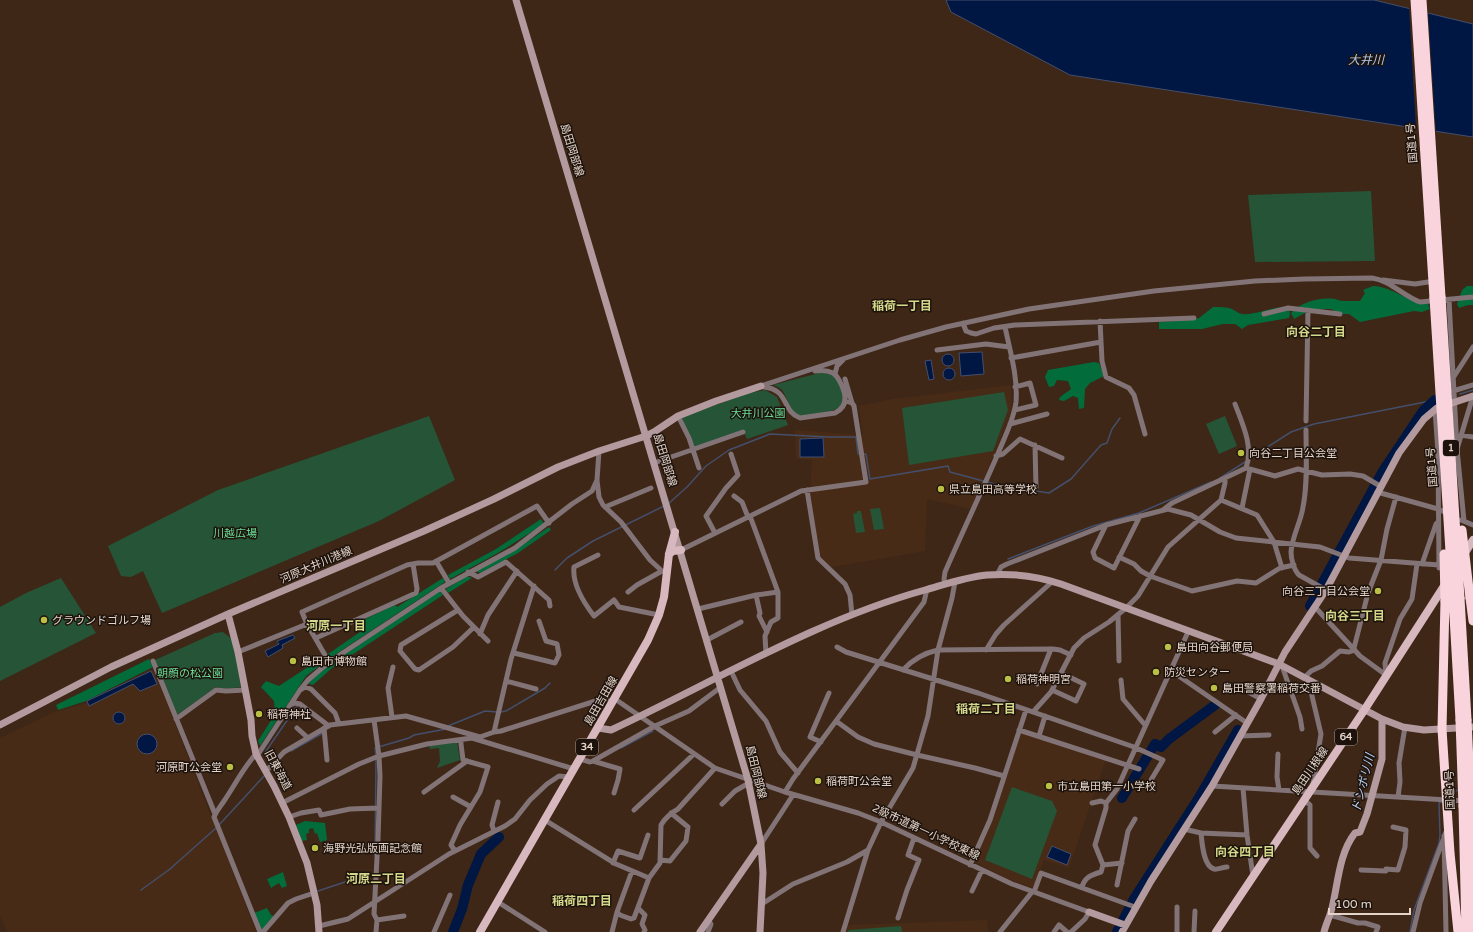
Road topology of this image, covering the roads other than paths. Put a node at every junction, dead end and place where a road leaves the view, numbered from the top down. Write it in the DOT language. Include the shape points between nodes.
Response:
graph roads {
  1 [pos="516,0"];
  2 [pos="1414,0"];
  3 [pos="1422,0"];
  4 [pos="1433,277"];
  5 [pos="1383,280"];
  6 [pos="1473,297"];
  7 [pos="1441,298"];
  8 [pos="1308,310"];
  9 [pos="1264,314"];
  10 [pos="1340,314"];
  11 [pos="1194,318"];
  12 [pos="1100,321"];
  13 [pos="963,323"];
  14 [pos="1005,327"];
  15 [pos="1101,342"];
  16 [pos="1009,347"];
  17 [pos="1473,347"];
  18 [pos="937,350"];
  19 [pos="847,358"];
  20 [pos="1011,358"];
  21 [pos="835,374"];
  22 [pos="787,378"];
  23 [pos="1452,378"];
  24 [pos="845,379"];
  25 [pos="1473,385"];
  26 [pos="761,386"];
  27 [pos="1015,387"];
  28 [pos="1453,391"];
  29 [pos="1473,396"];
  30 [pos="846,400"];
  31 [pos="1453,402"];
  32 [pos="852,403"];
  33 [pos="1235,404"];
  34 [pos="1015,410"];
  35 [pos="1435,410"];
  36 [pos="1048,414"];
  37 [pos="678,416"];
  38 [pos="1306,421"];
  39 [pos="1010,424"];
  40 [pos="1306,430"];
  41 [pos="743,432"];
  42 [pos="1145,434"];
  43 [pos="1461,435"];
  44 [pos="646,436"];
  45 [pos="1473,437"];
  46 [pos="1035,445"];
  47 [pos="1457,448"];
  48 [pos="692,450"];
  49 [pos="599,451"];
  50 [pos="731,454"];
  51 [pos="996,456"];
  52 [pos="1062,458"];
  53 [pos="654,463"];
  54 [pos="1248,465"];
  55 [pos="699,468"];
  56 [pos="1306,470"];
  57 [pos="1225,478"];
  58 [pos="597,480"];
  59 [pos="1378,486"];
  60 [pos="1454,486"];
  61 [pos="651,488"];
  62 [pos="1036,488"];
  63 [pos="808,490"];
  64 [pos="734,496"];
  65 [pos="1396,497"];
  66 [pos="1221,500"];
  67 [pos="605,507"];
  68 [pos="1242,508"];
  69 [pos="1438,509"];
  70 [pos="1162,510"];
  71 [pos="749,516"];
  72 [pos="1140,516"];
  73 [pos="1198,519"];
  74 [pos="1464,521"];
  75 [pos="1438,522"];
  76 [pos="549,523"];
  77 [pos="1106,525"];
  78 [pos="1473,525"];
  79 [pos="675,532"];
  80 [pos="715,534"];
  81 [pos="1473,540"];
  82 [pos="1274,542"];
  83 [pos="1292,544"];
  84 [pos="681,550"];
  85 [pos="598,554"];
  86 [pos="669,554"];
  87 [pos="1344,556"];
  88 [pos="1119,557"];
  89 [pos="1381,560"];
  90 [pos="436,561"];
  91 [pos="413,564"];
  92 [pos="1420,564"];
  93 [pos="1461,564"];
  94 [pos="1294,565"];
  95 [pos="1438,566"];
  96 [pos="1282,568"];
  97 [pos="1473,568"];
  98 [pos="665,571"];
  99 [pos="468,572"];
  100 [pos="517,572"];
  101 [pos="998,575"];
  102 [pos="1150,576"];
  103 [pos="1448,579"];
  104 [pos="955,582"];
  105 [pos="1052,582"];
  106 [pos="449,583"];
  107 [pos="1473,583"];
  108 [pos="945,584"];
  109 [pos="534,586"];
  110 [pos="441,588"];
  111 [pos="1322,588"];
  112 [pos="927,589"];
  113 [pos="628,592"];
  114 [pos="778,592"];
  115 [pos="756,595"];
  116 [pos="1453,599"];
  117 [pos="550,606"];
  118 [pos="1315,607"];
  119 [pos="1126,608"];
  120 [pos="698,609"];
  121 [pos="458,610"];
  122 [pos="228,614"];
  123 [pos="659,615"];
  124 [pos="852,615"];
  125 [pos="1118,615"];
  126 [pos="539,621"];
  127 [pos="1473,621"];
  128 [pos="741,622"];
  129 [pos="307,624"];
  130 [pos="474,628"];
  131 [pos="767,632"];
  132 [pos="1188,632"];
  133 [pos="480,634"];
  134 [pos="316,638"];
  135 [pos="707,640"];
  136 [pos="488,641"];
  137 [pos="837,647"];
  138 [pos="1051,649"];
  139 [pos="1355,649"];
  140 [pos="938,650"];
  141 [pos="986,650"];
  142 [pos="238,652"];
  143 [pos="514,653"];
  144 [pos="766,654"];
  145 [pos="1071,655"];
  146 [pos="153,661"];
  147 [pos="1119,661"];
  148 [pos="329,662"];
  149 [pos="879,663"];
  150 [pos="1281,665"];
  151 [pos="392,668"];
  152 [pos="903,670"];
  153 [pos="1170,670"];
  154 [pos="731,671"];
  155 [pos="1061,673"];
  156 [pos="1386,675"];
  157 [pos="718,677"];
  158 [pos="1306,678"];
  159 [pos="933,679"];
  160 [pos="1121,680"];
  161 [pos="506,681"];
  162 [pos="1037,684"];
  163 [pos="721,687"];
  164 [pos="536,689"];
  165 [pos="1243,689"];
  166 [pos="245,690"];
  167 [pos="300,690"];
  168 [pos="1052,690"];
  169 [pos="829,693"];
  170 [pos="1261,699"];
  171 [pos="614,701"];
  172 [pos="290,706"];
  173 [pos="1365,709"];
  174 [pos="1026,710"];
  175 [pos="1033,712"];
  176 [pos="1236,715"];
  177 [pos="640,716"];
  178 [pos="1045,716"];
  179 [pos="392,717"];
  180 [pos="176,718"];
  181 [pos="1382,719"];
  182 [pos="374,720"];
  183 [pos="836,721"];
  184 [pos="1467,722"];
  185 [pos="1247,723"];
  186 [pos="339,724"];
  187 [pos="0,725"];
  188 [pos="1145,725"];
  189 [pos="655,726"];
  190 [pos="326,727"];
  191 [pos="1405,727"];
  192 [pos="297,728"];
  193 [pos="598,728"];
  194 [pos="1302,729"];
  195 [pos="1442,729"];
  196 [pos="1020,730"];
  197 [pos="494,732"];
  198 [pos="1215,732"];
  199 [pos="1269,735"];
  200 [pos="1039,736"];
  201 [pos="1240,736"];
  202 [pos="308,738"];
  203 [pos="476,738"];
  204 [pos="461,740"];
  205 [pos="821,742"];
  206 [pos="1134,747"];
  207 [pos="694,754"];
  208 [pos="1278,754"];
  209 [pos="257,755"];
  210 [pos="917,755"];
  211 [pos="379,756"];
  212 [pos="580,759"];
  213 [pos="327,760"];
  214 [pos="593,760"];
  215 [pos="466,761"];
  216 [pos="1127,764"];
  217 [pos="715,768"];
  218 [pos="574,769"];
  219 [pos="1139,769"];
  220 [pos="266,771"];
  221 [pos="798,773"];
  222 [pos="1004,776"];
  223 [pos="569,778"];
  224 [pos="1151,780"];
  225 [pos="748,782"];
  226 [pos="1212,786"];
  227 [pos="1243,788"];
  228 [pos="1311,789"];
  229 [pos="1279,790"];
  230 [pos="424,792"];
  231 [pos="785,792"];
  232 [pos="614,793"];
  233 [pos="794,795"];
  234 [pos="1372,795"];
  235 [pos="454,797"];
  236 [pos="1398,797"];
  237 [pos="1447,799"];
  238 [pos="1304,800"];
  239 [pos="282,802"];
  240 [pos="498,802"];
  241 [pos="1092,803"];
  242 [pos="1106,803"];
  243 [pos="722,804"];
  244 [pos="1469,805"];
  245 [pos="471,807"];
  246 [pos="379,808"];
  247 [pos="634,810"];
  248 [pos="671,813"];
  249 [pos="215,814"];
  250 [pos="289,817"];
  251 [pos="1135,819"];
  252 [pos="545,820"];
  253 [pos="882,822"];
  254 [pos="1448,826"];
  255 [pos="1393,827"];
  256 [pos="1184,829"];
  257 [pos="494,831"];
  258 [pos="1201,833"];
  259 [pos="648,835"];
  260 [pos="1247,835"];
  261 [pos="1444,836"];
  262 [pos="914,838"];
  263 [pos="761,844"];
  264 [pos="868,850"];
  265 [pos="454,851"];
  266 [pos="1317,856"];
  267 [pos="660,860"];
  268 [pos="614,862"];
  269 [pos="1122,862"];
  270 [pos="970,865"];
  271 [pos="1103,865"];
  272 [pos="1227,866"];
  273 [pos="982,870"];
  274 [pos="1361,870"];
  275 [pos="632,871"];
  276 [pos="1253,876"];
  277 [pos="649,878"];
  278 [pos="1117,885"];
  279 [pos="1082,887"];
  280 [pos="972,891"];
  281 [pos="1033,892"];
  282 [pos="314,893"];
  283 [pos="450,895"];
  284 [pos="375,902"];
  285 [pos="498,902"];
  286 [pos="762,904"];
  287 [pos="1132,905"];
  288 [pos="1177,907"];
  289 [pos="638,908"];
  290 [pos="1195,911"];
  291 [pos="617,912"];
  292 [pos="1089,912"];
  293 [pos="1330,915"];
  294 [pos="404,916"];
  295 [pos="898,918"];
  296 [pos="377,920"];
  297 [pos="708,920"];
  298 [pos="1124,927"];
  299 [pos="319,929"];
  300 [pos="260,932"];
  301 [pos="263,932"];
  302 [pos="376,932"];
  303 [pos="434,932"];
  304 [pos="480,932"];
  305 [pos="545,932"];
  306 [pos="612,932"];
  307 [pos="644,932"];
  308 [pos="700,932"];
  309 [pos="708,932"];
  310 [pos="760,932"];
  311 [pos="843,932"];
  312 [pos="1000,932"];
  313 [pos="1054,932"];
  314 [pos="1067,932"];
  315 [pos="1072,932"];
  316 [pos="1177,932"];
  317 [pos="1194,932"];
  318 [pos="1216,932"];
  319 [pos="1324,932"];
  320 [pos="1376,932"];
  321 [pos="1413,932"];
  322 [pos="1446,932"];
  323 [pos="1458,932"];
  324 [pos="1466,932"];
  325 [pos="1473,932"];
  1 -- 44 [label="street, 島田岡部線"];
  2 -- 4 [label="highway, 国道1号 / 1"];
  3 -- 4 [label="highway, 国道1号 / 1"];
  4 -- 5 [label="street" via="1415,284"];
  4 -- 7 [label="highway, 国道1号 / 1"];
  5 -- 7 [label="street" via="1413,300 1420,302"];
  5 -- 13 [label="street" via="1372,278 1255,281 1154,290 1029,309"];
  6 -- 7 [label="street"];
  7 -- 23 [label="street"];
  7 -- 60 [label="highway, 国道1号 / 1, bridge"];
  7 -- 116 [label="highway, 国道1号 / 1, bridge" via="1445,478"];
  8 -- 9 [label="street" via="1288,308"];
  8 -- 10 [label="street"];
  8 -- 38 [label="street"];
  11 -- 12 [label="street"];
  12 -- 14 [label="street"];
  12 -- 15 [label="street"];
  13 -- 14 [label="street" via="966,331 976,334"];
  13 -- 19 [label="street"];
  14 -- 16 [label="street"];
  15 -- 20 [label="street"];
  15 -- 42 [label="street" via="1106,377 1129,388 1134,395"];
  16 -- 18 [label="street" via="986,344"];
  16 -- 20 [label="street"];
  17 -- 23 [label="street"];
  19 -- 21 [label="street" via="840,363"];
  19 -- 22 [label="street"];
  20 -- 27 [label="street"];
  21 -- 22 [label="street" via="823,370"];
  21 -- 30 [label="street"];
  22 -- 26 [label="street"];
  23 -- 28 [label="street"];
  24 -- 32 [label="street"];
  25 -- 28 [label="street"];
  26 -- 30 [label="street" via="778,391 792,413 800,418 835,413 843,407"];
  26 -- 37 [label="street, 河原大井川港線"];
  27 -- 34 [label="street"];
  27 -- 34 [label="street" via="1030,383 1036,405"];
  28 -- 31 [label="street"];
  29 -- 31 [label="street"];
  29 -- 43 [label="street"];
  30 -- 32 [label="street"];
  31 -- 35 [label="street"];
  31 -- 47 [label="street"];
  32 -- 63 [label="street" via="866,482"];
  33 -- 54 [label="street" via="1248,442"];
  34 -- 39 [label="street"];
  35 -- 59 [label="street" via="1412,434"];
  35 -- 69 [label="street"];
  36 -- 39 [label="street"];
  37 -- 44 [label="street, 河原大井川港線"];
  37 -- 48 [label="street"];
  39 -- 51 [label="street"];
  40 -- 56 [label="street"];
  41 -- 48 [label="street"];
  43 -- 45 [label="street"];
  43 -- 47 [label="street"];
  44 -- 49 [label="street, 河原大井川港線"];
  44 -- 53 [label="street, 島田岡部線"];
  46 -- 51 [label="street" via="1020,438 1003,454"];
  46 -- 52 [label="street"];
  46 -- 62 [label="street"];
  47 -- 74 [label="street"];
  48 -- 53 [label="street"];
  48 -- 55 [label="street"];
  49 -- 58 [label="street"];
  49 -- 122 [label="street, 河原大井川港線"];
  50 -- 80 [label="street" via="738,475 706,516"];
  51 -- 108 [label="street" via="945,572"];
  53 -- 79 [label="street, 島田岡部線"];
  54 -- 56 [label="street" via="1275,476 1298,469"];
  54 -- 57 [label="street"];
  54 -- 68 [label="street"];
  56 -- 59 [label="street" via="1322,475 1357,475"];
  56 -- 83 [label="street" via="1303,508"];
  57 -- 66 [label="street"];
  57 -- 70 [label="street"];
  58 -- 67 [label="street" via="599,497"];
  58 -- 76 [label="street" via="592,491"];
  59 -- 65 [label="street"];
  59 -- 87 [label="street"];
  60 -- 116 [label="highway, 国道1号 / 1, bridge"];
  60 -- 127 [label="highway, bridge"];
  61 -- 67 [label="street"];
  63 -- 71 [label="street"];
  63 -- 124 [label="street" via="818,558 848,589"];
  64 -- 71 [label="street" via="742,502"];
  65 -- 69 [label="street"];
  65 -- 89 [label="street"];
  66 -- 68 [label="street"];
  66 -- 73 [label="street"];
  67 -- 98 [label="street" via="622,522 650,560"];
  68 -- 82 [label="street" via="1257,515"];
  69 -- 74 [label="street"];
  69 -- 75 [label="street"];
  70 -- 72 [label="street"];
  70 -- 73 [label="street" via="1185,512"];
  71 -- 80 [label="street"];
  71 -- 114 [label="street"];
  72 -- 77 [label="street"];
  72 -- 88 [label="street"];
  73 -- 82 [label="street" via="1227,535"];
  73 -- 102 [label="street" via="1168,547"];
  74 -- 78 [label="street"];
  75 -- 92 [label="street"];
  75 -- 95 [label="street"];
  76 -- 90 [label="street" via="537,506"];
  76 -- 99 [label="street" via="514,548"];
  77 -- 88 [label="street" via="1094,552 1095,558 1114,568"];
  77 -- 101 [label="street" via="1007,564 1001,567"];
  79 -- 84 [label="street, 島田岡部線"];
  79 -- 86 [label="main road, 島田吉田線 / 34"];
  80 -- 84 [label="street"];
  81 -- 93 [label="main road, 島田川根線 / 64"];
  82 -- 83 [label="street"];
  82 -- 96 [label="street"];
  83 -- 87 [label="street" via="1320,546"];
  83 -- 94 [label="street"];
  84 -- 86 [label="main road"];
  84 -- 120 [label="street, 島田岡部線"];
  85 -- 123 [label="street" via="574,567 573,576 585,605 594,616 614,600 619,607"];
  86 -- 98 [label="main road, 島田吉田線 / 34"];
  87 -- 89 [label="street"];
  87 -- 111 [label="street"];
  88 -- 102 [label="street"];
  89 -- 92 [label="street"];
  89 -- 139 [label="street" via="1368,593"];
  90 -- 91 [label="street"];
  90 -- 106 [label="street"];
  91 -- 129 [label="street" via="302,612"];
  91 -- 134 [label="street" via="416,593"];
  92 -- 95 [label="street"];
  92 -- 156 [label="street" via="1412,599 1400,619 1385,663"];
  93 -- 97 [label="street"];
  93 -- 103 [label="main road, 島田川根線 / 64"];
  93 -- 107 [label="street"];
  94 -- 96 [label="street"];
  94 -- 111 [label="street" via="1298,575"];
  95 -- 103 [label="street"];
  96 -- 102 [label="street" via="1256,583 1237,581 1192,591"];
  98 -- 113 [label="street"];
  98 -- 123 [label="main road, 島田吉田線 / 34" via="664,597"];
  99 -- 100 [label="street" via="478,577 506,562"];
  99 -- 106 [label="street"];
  100 -- 109 [label="street"];
  100 -- 133 [label="street" via="488,616"];
  101 -- 104 [label="street" via="973,577"];
  101 -- 105 [label="street" via="1025,575"];
  102 -- 119 [label="street" via="1138,596"];
  103 -- 156 [label="main road, 島田川根線 / 64"];
  104 -- 108 [label="street"];
  104 -- 140 [label="street"];
  105 -- 119 [label="street"];
  105 -- 141 [label="street" via="1004,625"];
  106 -- 110 [label="street"];
  108 -- 112 [label="street"];
  109 -- 117 [label="street" via="549,600"];
  109 -- 143 [label="street"];
  110 -- 121 [label="street"];
  110 -- 148 [label="street"];
  111 -- 118 [label="street"];
  112 -- 124 [label="street"];
  112 -- 149 [label="street" via="924,602"];
  114 -- 115 [label="street"];
  114 -- 131 [label="street" via="778,618 771,622"];
  115 -- 120 [label="street"];
  115 -- 131 [label="street" via="759,616"];
  116 -- 184 [label="highway, 国道1号 / 1"];
  116 -- 195 [label="highway"];
  118 -- 139 [label="street"];
  118 -- 150 [label="street" via="1285,652"];
  119 -- 125 [label="street"];
  119 -- 132 [label="street"];
  120 -- 135 [label="street, 島田岡部線"];
  121 -- 130 [label="street"];
  121 -- 130 [label="street" via="401,645 400,651 415,669 419,670 453,648"];
  122 -- 142 [label="street, 旧東海道"];
  122 -- 187 [label="street, 河原大井川港線" via="111,666"];
  123 -- 171 [label="main road, 島田吉田線 / 34" via="641,654"];
  124 -- 144 [label="street"];
  125 -- 145 [label="street" via="1084,638"];
  125 -- 147 [label="street"];
  126 -- 143 [label="street" via="546,641 557,644 559,655 555,663"];
  128 -- 135 [label="street"];
  129 -- 134 [label="street"];
  129 -- 142 [label="street"];
  130 -- 133 [label="street"];
  131 -- 144 [label="street"];
  132 -- 150 [label="street"];
  132 -- 153 [label="street"];
  133 -- 136 [label="street"];
  134 -- 148 [label="street"];
  135 -- 157 [label="street, 島田岡部線"];
  137 -- 149 [label="street"];
  138 -- 141 [label="street"];
  138 -- 145 [label="street"];
  138 -- 162 [label="street"];
  139 -- 156 [label="street"];
  139 -- 158 [label="street" via="1350,652 1340,651 1322,666 1311,671"];
  140 -- 141 [label="street"];
  140 -- 152 [label="street" via="920,656"];
  140 -- 159 [label="street"];
  142 -- 166 [label="street, 旧東海道"];
  143 -- 161 [label="street"];
  144 -- 154 [label="street"];
  145 -- 155 [label="street"];
  146 -- 180 [label="street"];
  148 -- 167 [label="street"];
  149 -- 152 [label="street"];
  149 -- 183 [label="street"];
  150 -- 158 [label="street"];
  150 -- 170 [label="street"];
  150 -- 194 [label="street"];
  151 -- 179 [label="street" via="388,688"];
  152 -- 159 [label="street"];
  153 -- 176 [label="street"];
  153 -- 188 [label="street"];
  154 -- 157 [label="street"];
  154 -- 221 [label="street" via="740,690 766,721 780,752"];
  155 -- 168 [label="street"];
  155 -- 168 [label="street" via="1084,684 1076,701"];
  156 -- 173 [label="main road, 島田川根線 / 64"];
  157 -- 163 [label="street, 島田岡部線"];
  157 -- 177 [label="street"];
  158 -- 173 [label="street"];
  158 -- 228 [label="street" via="1321,734"];
  159 -- 174 [label="street"];
  159 -- 210 [label="street" via="928,716"];
  160 -- 188 [label="street" via="1123,699"];
  161 -- 164 [label="street"];
  161 -- 197 [label="street"];
  163 -- 189 [label="street" via="690,711"];
  163 -- 225 [label="street, 島田岡部線"];
  165 -- 170 [label="street"];
  166 -- 180 [label="street" via="216,690"];
  166 -- 209 [label="street, 旧東海道"];
  167 -- 172 [label="street"];
  167 -- 186 [label="street" via="305,687 311,689 335,713"];
  168 -- 175 [label="street"];
  169 -- 205 [label="street" via="810,737"];
  170 -- 185 [label="street"];
  171 -- 177 [label="street, 2級市道第一小学校東線"];
  171 -- 193 [label="main road, 島田吉田線 / 34"];
  171 -- 197 [label="street" via="605,698 501,732"];
  172 -- 190 [label="street" via="300,704"];
  172 -- 209 [label="street"];
  173 -- 181 [label="street"];
  173 -- 228 [label="main road, 島田川根線 / 64"];
  174 -- 175 [label="street"];
  174 -- 196 [label="street"];
  175 -- 178 [label="street"];
  176 -- 185 [label="street"];
  176 -- 198 [label="street"];
  177 -- 189 [label="street, 2級市道第一小学校東線"];
  177 -- 193 [label="street" via="611,730"];
  178 -- 200 [label="street"];
  178 -- 206 [label="street"];
  179 -- 182 [label="street"];
  179 -- 203 [label="street" via="414,717"];
  180 -- 249 [label="street"];
  181 -- 191 [label="street"];
  181 -- 234 [label="street" via="1382,759"];
  182 -- 186 [label="street"];
  182 -- 211 [label="street"];
  183 -- 205 [label="street"];
  183 -- 210 [label="street" via="866,741"];
  184 -- 195 [label="street"];
  184 -- 244 [label="highway, 国道1号 / 1, bridge"];
  185 -- 201 [label="street"];
  186 -- 190 [label="street"];
  188 -- 206 [label="street"];
  189 -- 207 [label="street, 2級市道第一小学校東線"];
  189 -- 214 [label="street"];
  190 -- 202 [label="street"];
  190 -- 213 [label="street"];
  191 -- 195 [label="street" via="1418,730"];
  191 -- 236 [label="street" via="1398,763"];
  192 -- 202 [label="street"];
  193 -- 212 [label="main road, 島田吉田線 / 34"];
  195 -- 237 [label="highway"];
  196 -- 200 [label="street"];
  196 -- 222 [label="street"];
  197 -- 203 [label="street"];
  199 -- 201 [label="street"];
  200 -- 216 [label="street"];
  201 -- 226 [label="street"];
  202 -- 220 [label="street" via="284,752"];
  203 -- 204 [label="street"];
  203 -- 218 [label="street"];
  204 -- 211 [label="street" via="427,744"];
  204 -- 215 [label="street" via="463,760"];
  205 -- 221 [label="street"];
  206 -- 216 [label="street"];
  206 -- 224 [label="street" via="1163,760"];
  207 -- 217 [label="street, 2級市道第一小学校東線"];
  207 -- 247 [label="street"];
  208 -- 229 [label="street"];
  209 -- 220 [label="street, 旧東海道"];
  209 -- 249 [label="street" via="247,764"];
  210 -- 222 [label="street"];
  210 -- 253 [label="street" via="911,773"];
  211 -- 239 [label="street"];
  211 -- 246 [label="street"];
  212 -- 214 [label="street" via="590,762"];
  212 -- 218 [label="main road, 島田吉田線 / 34"];
  214 -- 232 [label="street" via="620,769"];
  215 -- 230 [label="street"];
  215 -- 245 [label="street" via="488,767 480,792"];
  216 -- 219 [label="street"];
  216 -- 242 [label="street" via="1117,789"];
  217 -- 225 [label="street, 2級市道第一小学校東線"];
  217 -- 248 [label="street"];
  218 -- 223 [label="main road, 島田吉田線 / 34"];
  220 -- 239 [label="street, 旧東海道"];
  221 -- 231 [label="street"];
  222 -- 270 [label="street" via="990,820"];
  223 -- 252 [label="main road, 島田吉田線 / 34"];
  223 -- 257 [label="street" via="559,776 547,784 515,819"];
  225 -- 231 [label="street, 2級市道第一小学校東線"];
  225 -- 243 [label="street"];
  225 -- 263 [label="street, 島田岡部線"];
  226 -- 227 [label="street"];
  226 -- 256 [label="street"];
  227 -- 229 [label="street"];
  227 -- 260 [label="street"];
  228 -- 229 [label="street"];
  228 -- 234 [label="street"];
  228 -- 238 [label="main road, 島田川根線 / 64"];
  231 -- 233 [label="street, 2級市道第一小学校東線"];
  233 -- 253 [label="street, 2級市道第一小学校東線"];
  233 -- 263 [label="street"];
  234 -- 236 [label="street"];
  234 -- 293 [label="street" via="1360,832 1355,833 1342,862"];
  235 -- 245 [label="street"];
  236 -- 237 [label="street"];
  237 -- 244 [label="street"];
  237 -- 254 [label="highway"];
  238 -- 266 [label="street" via="1310,805 1310,848"];
  238 -- 276 [label="main road, 島田川根線 / 64"];
  239 -- 250 [label="street, 旧東海道"];
  240 -- 257 [label="street" via="492,825"];
  241 -- 242 [label="street"];
  242 -- 271 [label="street" via="1095,845"];
  244 -- 324 [label="highway, 国道1号 / 1"];
  244 -- 325 [label="highway, 国道1号 / 1"];
  245 -- 265 [label="street" via="451,845"];
  246 -- 250 [label="street" via="350,809 321,815 319,810 301,812"];
  246 -- 284 [label="street"];
  248 -- 267 [label="street" via="661,825"];
  248 -- 267 [label="street" via="688,826 686,842 670,861"];
  249 -- 300 [label="street" via="214,817"];
  250 -- 282 [label="street, 旧東海道" via="307,863"];
  251 -- 269 [label="street" via="1128,831"];
  252 -- 268 [label="street"];
  252 -- 285 [label="main road, 島田吉田線 / 34"];
  253 -- 262 [label="street, 2級市道第一小学校東線"];
  253 -- 264 [label="street"];
  254 -- 261 [label="street"];
  254 -- 323 [label="highway"];
  255 -- 274 [label="street" via="1406,830 1405,847 1398,870"];
  256 -- 258 [label="street"];
  256 -- 287 [label="street"];
  257 -- 265 [label="street"];
  258 -- 260 [label="street"];
  258 -- 272 [label="street" via="1203,854 1210,867 1215,869"];
  259 -- 268 [label="street" via="640,858 618,851"];
  260 -- 276 [label="street"];
  261 -- 321 [label="street" via="1420,903"];
  261 -- 322 [label="street"];
  262 -- 270 [label="street, 2級市道第一小学校東線"];
  262 -- 295 [label="street" via="908,855 919,860"];
  263 -- 286 [label="street, 島田岡部線"];
  263 -- 297 [label="street"];
  264 -- 286 [label="street" via="847,862 793,884"];
  264 -- 311 [label="street"];
  265 -- 284 [label="street"];
  267 -- 277 [label="street"];
  268 -- 275 [label="street"];
  269 -- 271 [label="street"];
  269 -- 278 [label="street"];
  270 -- 273 [label="street, 2級市道第一小学校東線"];
  271 -- 279 [label="street" via="1101,872 1084,880"];
  273 -- 280 [label="street"];
  273 -- 281 [label="street, 2級市道第一小学校東線"];
  275 -- 277 [label="street"];
  275 -- 291 [label="street"];
  276 -- 318 [label="main road, 島田川根線 / 64"];
  277 -- 289 [label="street"];
  279 -- 281 [label="street" via="1041,873"];
  279 -- 287 [label="street"];
  281 -- 292 [label="street, 2級市道第一小学校東線"];
  281 -- 312 [label="street"];
  282 -- 299 [label="street, 旧東海道"];
  282 -- 301 [label="street" via="288,903"];
  283 -- 303 [label="street"];
  284 -- 296 [label="street" via="374,914"];
  284 -- 299 [label="street" via="348,919"];
  285 -- 304 [label="main road, 島田吉田線 / 34"];
  285 -- 305 [label="street"];
  286 -- 310 [label="street, 島田岡部線"];
  287 -- 298 [label="street"];
  288 -- 316 [label="street"];
  289 -- 291 [label="street" via="634,918 630,919"];
  289 -- 307 [label="street" via="645,914 642,924"];
  290 -- 317 [label="street"];
  291 -- 306 [label="street"];
  292 -- 298 [label="street, 2級市道第一小学校東線"];
  292 -- 315 [label="street" via="1086,920"];
  293 -- 319 [label="street"];
  293 -- 320 [label="street" via="1378,927"];
  294 -- 296 [label="street"];
  296 -- 302 [label="street"];
  297 -- 308 [label="street"];
  297 -- 309 [label="street" via="711,924"];
  313 -- 314 [label="street" via="1060,925"];
}
